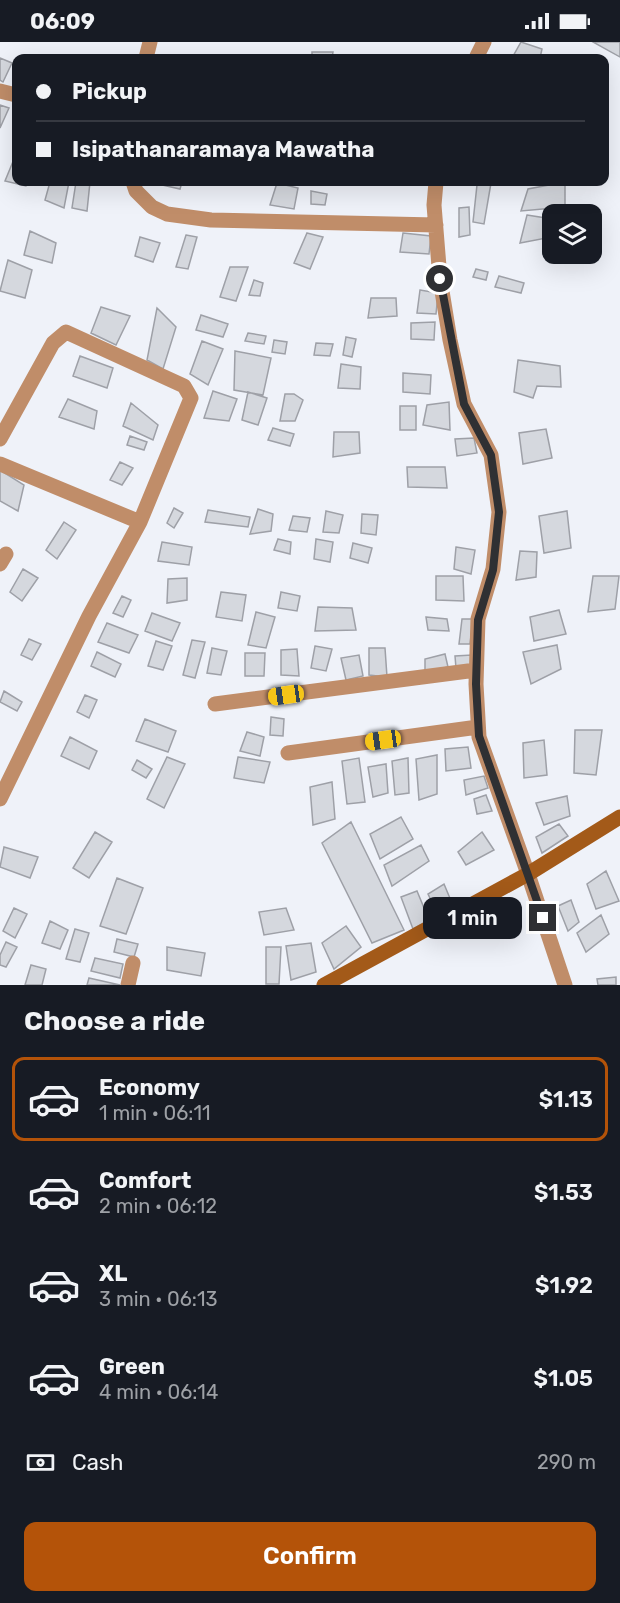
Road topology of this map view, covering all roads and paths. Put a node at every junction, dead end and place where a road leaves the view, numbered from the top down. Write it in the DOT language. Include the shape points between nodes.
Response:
graph roads {
  1 [pos="134,186"];
  2 [pos="436,186"];
  3 [pos="436,225"];
  4 [pos="0,439"];
  5 [pos="0,464"];
  6 [pos="140,522"];
  7 [pos="476,670"];
  8 [pos="215,704"];
  9 [pos="478,728"];
  10 [pos="288,753"];
  11 [pos="0,799"];
  12 [pos="620,817"];
  13 [pos="528,874"];
  14 [pos="133,963"];
  15 [pos="342,980"];
  16 [pos="128,985"];
  17 [pos="324,985"];
  18 [pos="565,985"];
  1 -- 3 [label="street" via="152,207 167,214 211,220"];
  2 -- 3 [label="street"];
  3 -- 7 [label="street" via="440,279 464,404 491,455 499,512 493,570 478,620"];
  4 -- 6 [label="street" via="53,343 66,332 183,386 191,398"];
  5 -- 6 [label="street"];
  6 -- 11 [label="street" via="89,616"];
  7 -- 8 [label="street"];
  7 -- 9 [label="street"];
  9 -- 10 [label="street"];
  9 -- 13 [label="street"];
  12 -- 13 [label="street"];
  13 -- 15 [label="street"];
  13 -- 18 [label="street"];
  14 -- 16 [label="street"];
  15 -- 17 [label="street"];
}
